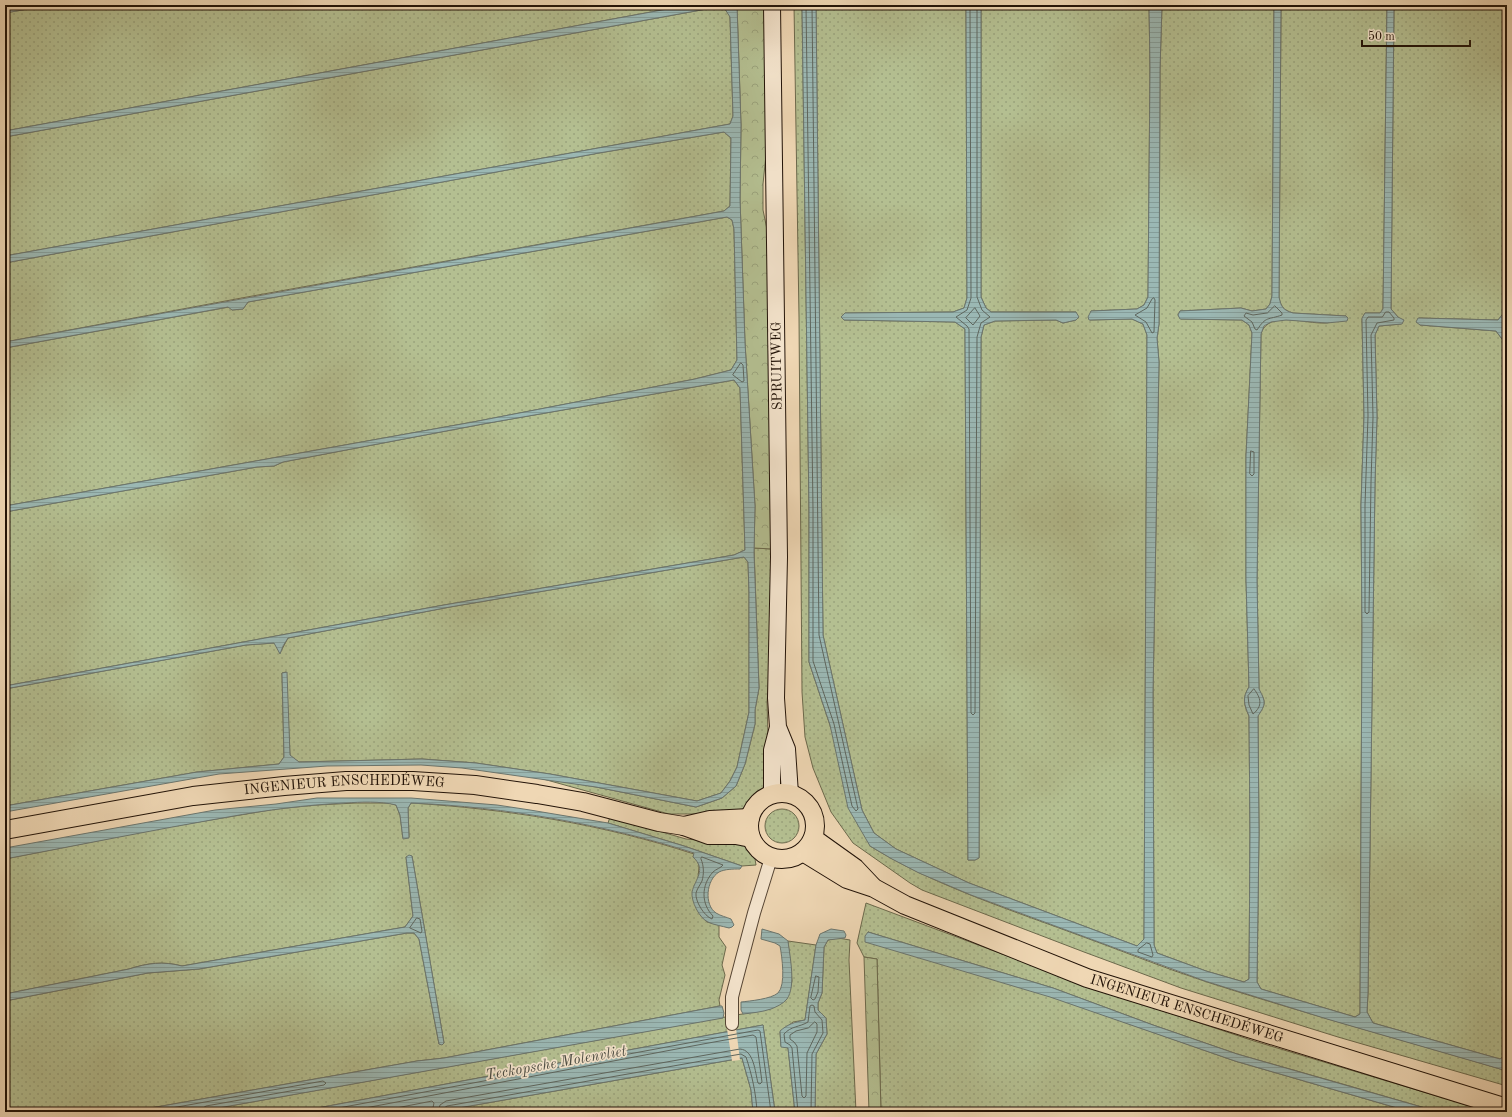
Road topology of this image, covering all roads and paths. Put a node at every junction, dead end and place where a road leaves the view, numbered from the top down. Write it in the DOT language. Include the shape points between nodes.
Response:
graph roads {
  1 [pos="772,5"];
  2 [pos="778,727"];
  3 [pos="772,794"];
  4 [pos="790,794"];
  5 [pos="750,818"];
  6 [pos="684,826"];
  7 [pos="5,830"];
  8 [pos="751,838"];
  9 [pos="813,838"];
  10 [pos="803,852"];
  11 [pos="771,858"];
  12 [pos="874,888"];
  13 [pos="732,1024"];
  14 [pos="1507,1108"];
  1 -- 2 [label="main road, SPRUITWEG" via="779,557 776,698"];
  2 -- 3 [label="main road, SPRUITWEG" via="772,750"];
  2 -- 4 [label="main road, SPRUITWEG" via="787,749"];
  3 -- 4 [label="main road"];
  3 -- 5 [label="main road" via="756,806"];
  4 -- 9 [label="main road" via="805,802 811,810 815,823"];
  5 -- 6 [label="main road, INGENIEUR ENSCHEDÉWEG" via="710,820"];
  5 -- 8 [label="main road"];
  6 -- 7 [label="main road, INGENIEUR ENSCHEDÉWEG" via="583,802 536,794 413,781 284,786 193,796"];
  6 -- 8 [label="main road, INGENIEUR ENSCHEDÉWEG" via="709,835"];
  8 -- 11 [label="main road" via="758,850"];
  9 -- 10 [label="main road"];
  9 -- 12 [label="main road, INGENIEUR ENSCHEDÉWEG" via="855,868"];
  10 -- 11 [label="main road" via="793,858"];
  10 -- 12 [label="main road, INGENIEUR ENSCHEDÉWEG" via="847,879"];
  11 -- 13 [label="street" via="734,988"];
  12 -- 14 [label="main road, INGENIEUR ENSCHEDÉWEG" via="905,905 1086,978"];
}
